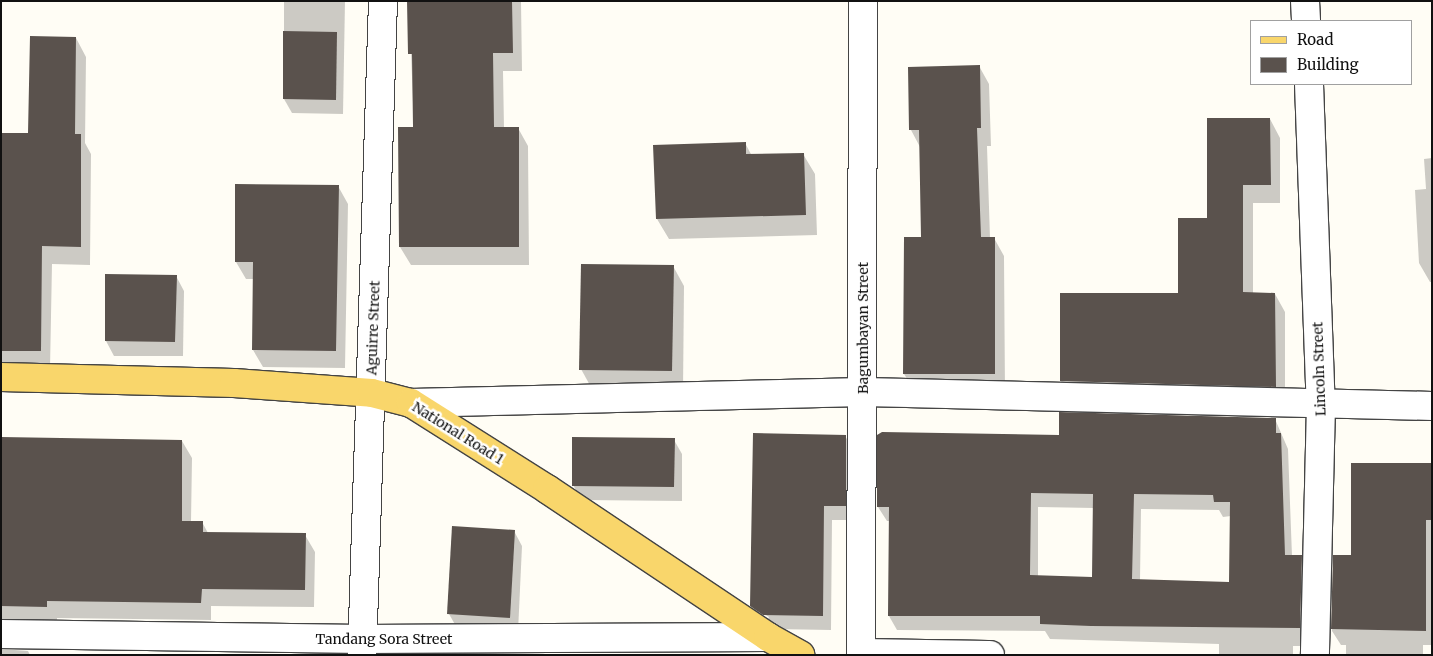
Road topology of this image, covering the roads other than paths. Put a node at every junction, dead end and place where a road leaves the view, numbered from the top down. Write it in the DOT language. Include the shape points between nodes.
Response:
graph roads {
  1 [pos="383,1"];
  2 [pos="863,1"];
  3 [pos="1306,1"];
  4 [pos="1306,20"];
  5 [pos="1308,85"];
  6 [pos="1,377"];
  7 [pos="863,392"];
  8 [pos="372,393"];
  9 [pos="411,403"];
  10 [pos="1320,405"];
  11 [pos="1432,406"];
  12 [pos="1,634"];
  13 [pos="768,637"];
  14 [pos="363,647"];
  15 [pos="861,654"];
  16 [pos="800,655"];
  17 [pos="990,655"];
  18 [pos="1315,655"];
  1 -- 8 [label="street, Aguirre Street"];
  2 -- 7 [label="street, Bagumbayan Street"];
  3 -- 4 [label="street"];
  5 -- 10 [label="street, Lincoln Street"];
  6 -- 8 [label="main road, National Road 1" via="234,383"];
  7 -- 9 [label="street"];
  7 -- 10 [label="street"];
  7 -- 15 [label="street, Bagumbayan Street"];
  8 -- 9 [label="main road, National Road 1"];
  8 -- 14 [label="street, Aguirre Street"];
  9 -- 13 [label="main road, National Road 1" via="547,489"];
  10 -- 11 [label="street"];
  10 -- 18 [label="street, Lincoln Street"];
  12 -- 14 [label="street, Tandang Sora Street"];
  13 -- 14 [label="street, Tandang Sora Street"];
  13 -- 16 [label="main road, National Road 1"];
  15 -- 17 [label="street"];
}
